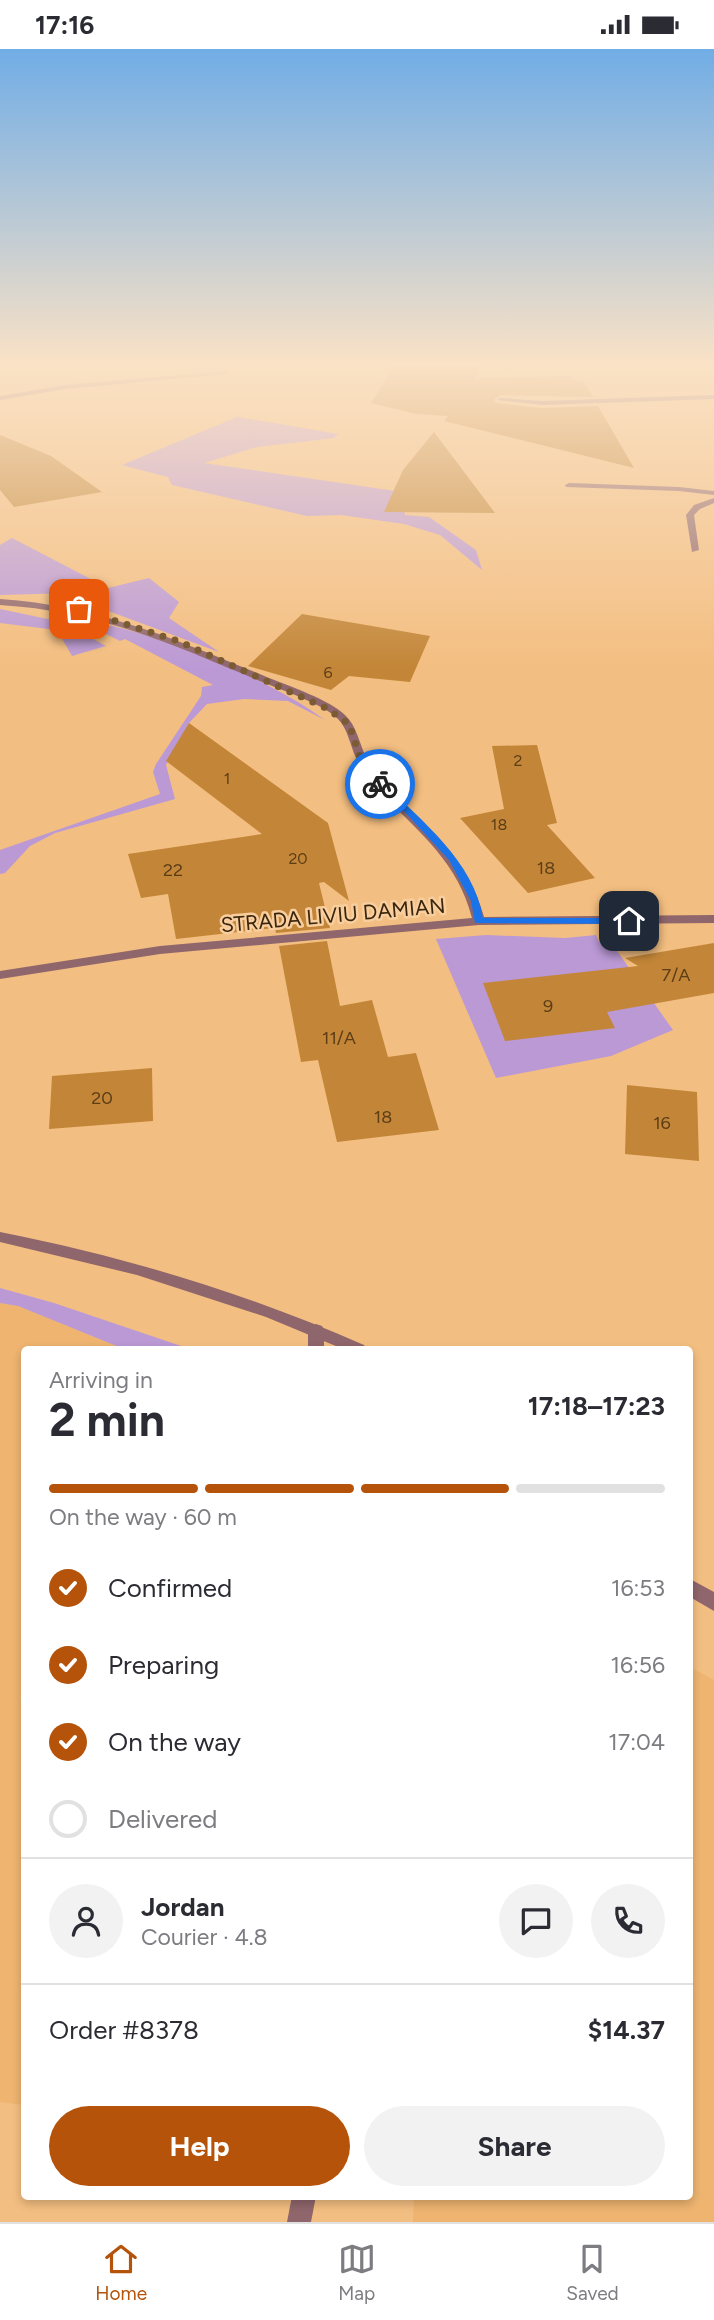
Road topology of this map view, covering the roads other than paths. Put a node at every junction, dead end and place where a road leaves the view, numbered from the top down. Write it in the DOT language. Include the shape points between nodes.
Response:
graph roads {
  1 [pos="569,485"];
  2 [pos="714,493"];
  3 [pos="714,500"];
  4 [pos="695,550"];
  5 [pos="0,602"];
  6 [pos="714,919"];
  7 [pos="479,921"];
  8 [pos="0,975"];
  9 [pos="0,1237"];
  10 [pos="316,1329"];
  11 [pos="316,1346"];
  12 [pos="352,1346"];
  13 [pos="693,1589"];
  14 [pos="714,1602"];
  15 [pos="303,2200"];
  16 [pos="299,2222"];
  1 -- 2 [label="street"];
  3 -- 4 [label="street" via="690,515"];
  5 -- 7 [label="street" via="79,609 135,626 340,716 349,724 369,772 453,859 475,901"];
  6 -- 7 [label="street, STRADA LIVIU DAMIAN"];
  7 -- 8 [label="street, STRADA LIVIU DAMIAN" via="160,950"];
  9 -- 10 [label="street" via="194,1286"];
  10 -- 11 [label="street"];
  10 -- 12 [label="street"];
  13 -- 14 [label="street"];
  15 -- 16 [label="street"];
}
